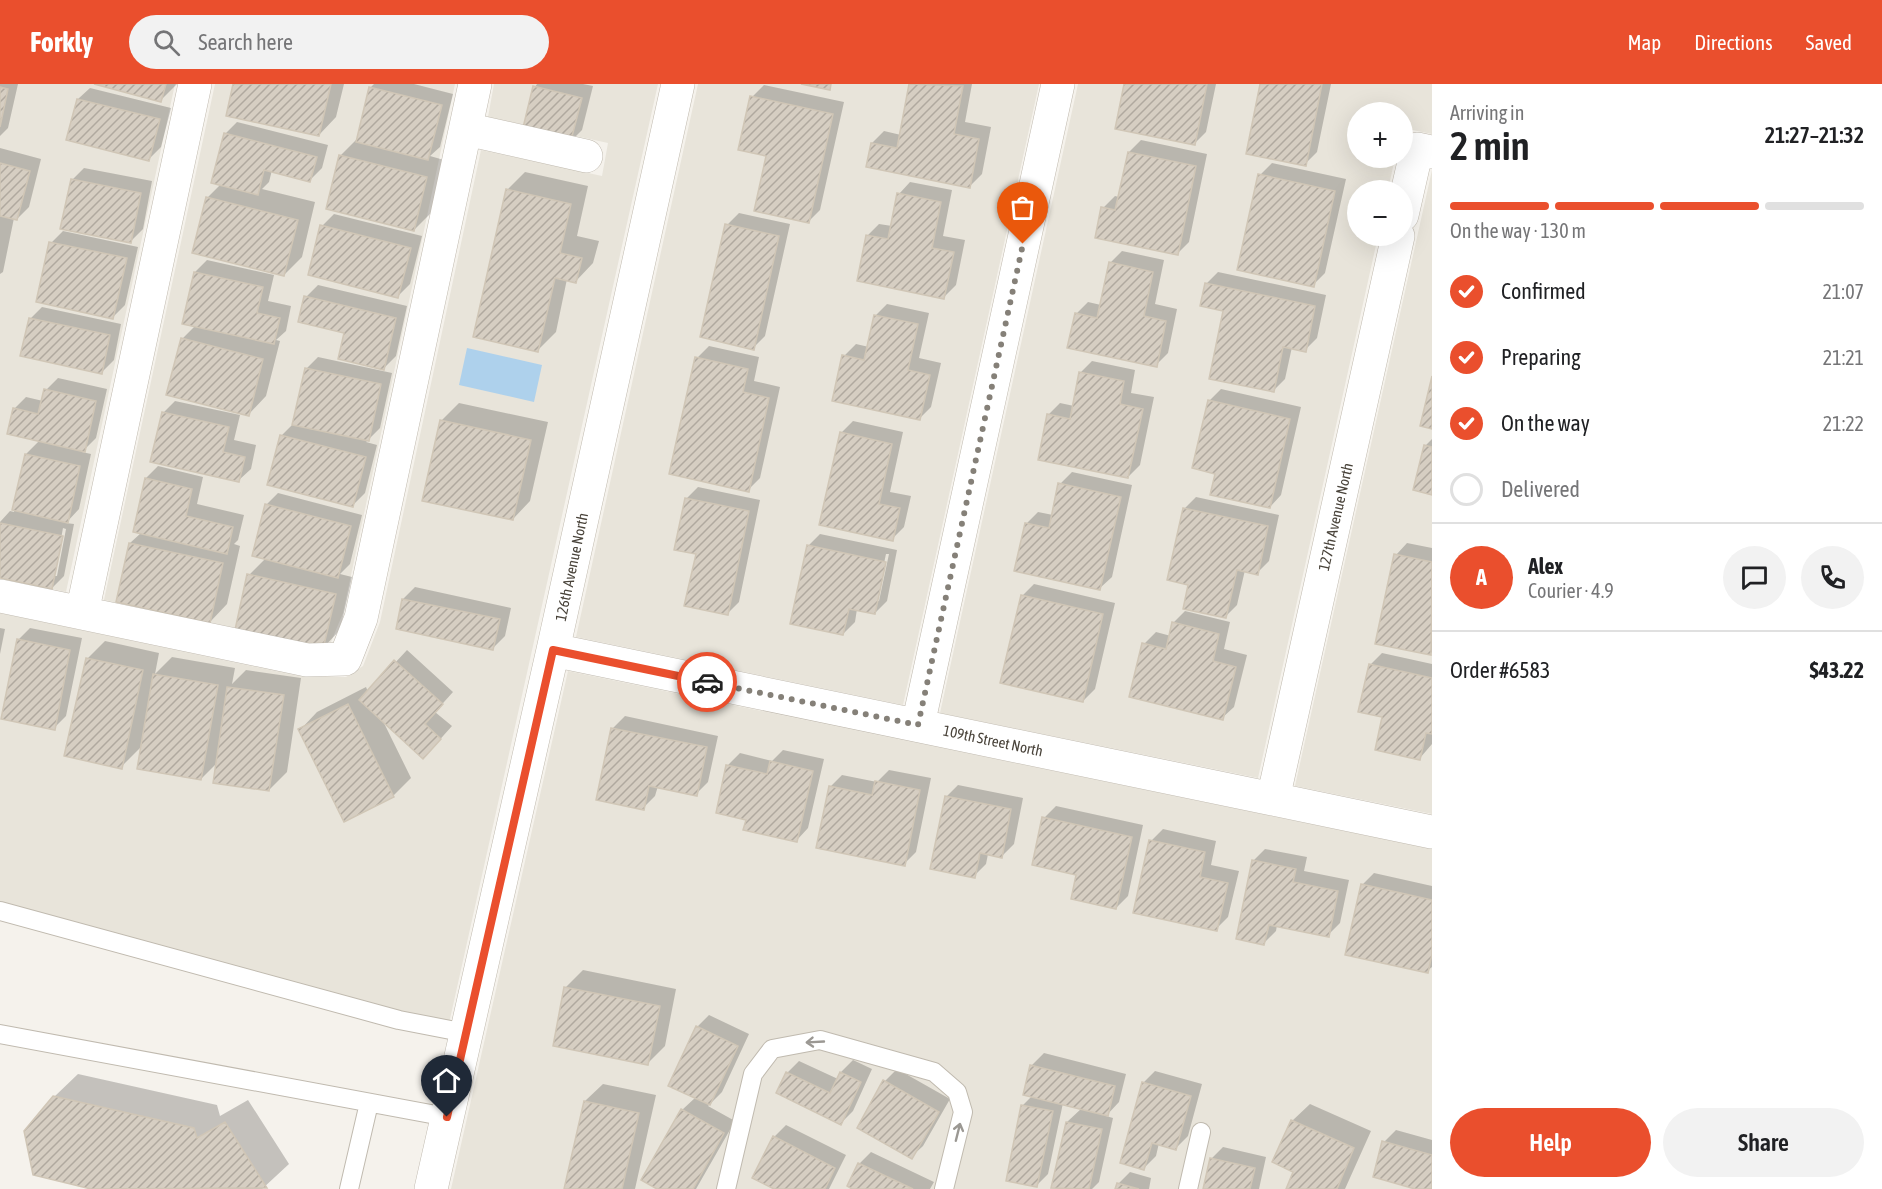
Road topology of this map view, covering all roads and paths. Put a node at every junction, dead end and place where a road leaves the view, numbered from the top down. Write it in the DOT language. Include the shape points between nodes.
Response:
graph roads {
  1 [pos="195,84"];
  2 [pos="475,84"];
  3 [pos="678,84"];
  4 [pos="1058,84"];
  5 [pos="466,129"];
  6 [pos="1425,150"];
  7 [pos="586,156"];
  8 [pos="1413,184"];
  9 [pos="1396,246"];
  10 [pos="0,596"];
  11 [pos="82,613"];
  12 [pos="553,650"];
  13 [pos="918,725"];
  14 [pos="1273,799"];
  15 [pos="1432,832"];
  16 [pos="0,911"];
  17 [pos="466,1033"];
  18 [pos="0,1034"];
  19 [pos="369,1103"];
  20 [pos="447,1117"];
  21 [pos="1200,1132"];
  22 [pos="947,1188"];
  23 [pos="349,1189"];
  24 [pos="431,1189"];
  25 [pos="726,1189"];
  26 [pos="1188,1189"];
  1 -- 11 [label="street"];
  2 -- 5 [label="street"];
  3 -- 12 [label="street, 126th Avenue North"];
  4 -- 13 [label="street"];
  5 -- 7 [label="street"];
  5 -- 11 [label="street" via="361,618 345,659 307,660"];
  6 -- 8 [label="street"];
  9 -- 14 [label="street, 127th Avenue North"];
  10 -- 11 [label="street"];
  12 -- 13 [label="street, 109th Street North"];
  12 -- 17 [label="street, 126th Avenue North"];
  13 -- 14 [label="street, 109th Street North"];
  14 -- 15 [label="street, 109th Street North"];
  16 -- 17 [label="lane" via="399,1020"];
  17 -- 20 [label="street, 126th Avenue North"];
  18 -- 19 [label="lane"];
  19 -- 20 [label="lane"];
  19 -- 23 [label="lane"];
  20 -- 24 [label="street, 126th Avenue North"];
  21 -- 26 [label="lane"];
  22 -- 25 [label="lane, one-way" via="963,1112 957,1092 934,1072 820,1040 772,1049 753,1074"];
}
